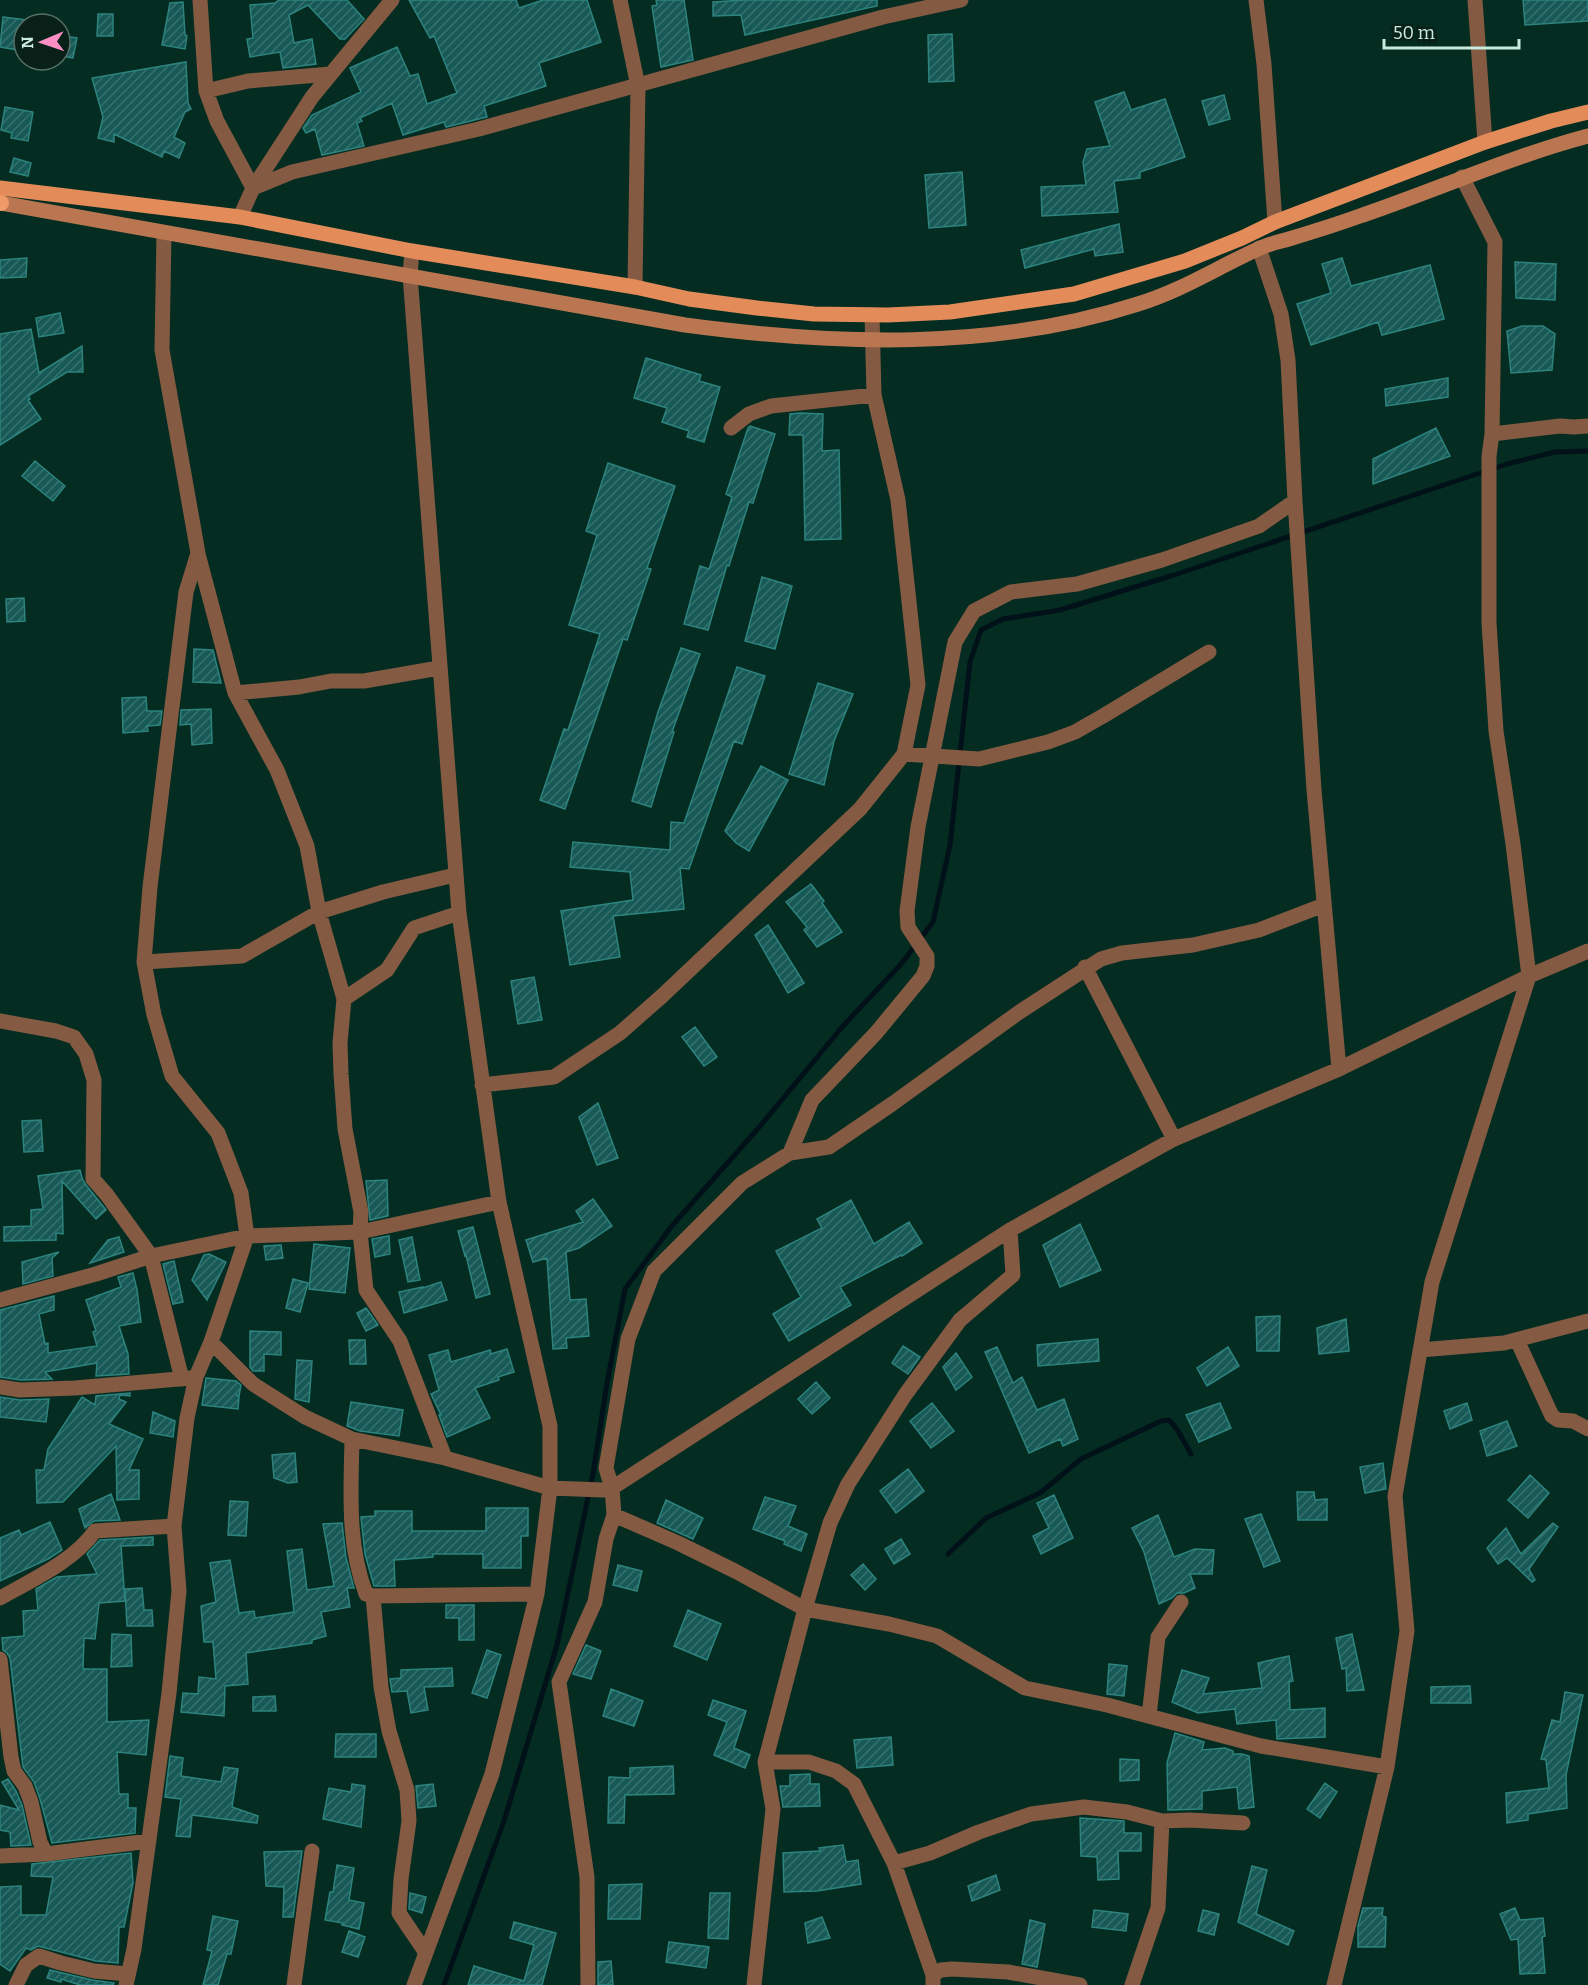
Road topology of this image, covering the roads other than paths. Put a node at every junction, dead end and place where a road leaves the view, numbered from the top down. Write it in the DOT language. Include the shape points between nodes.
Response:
graph roads {
  1 [pos="200,0"];
  2 [pos="392,0"];
  3 [pos="620,0"];
  4 [pos="961,0"];
  5 [pos="1256,0"];
  6 [pos="1475,0"];
  7 [pos="897,7"];
  8 [pos="330,74"];
  9 [pos="638,86"];
  10 [pos="206,91"];
  11 [pos="1588,112"];
  12 [pos="1588,136"];
  13 [pos="1485,142"];
  14 [pos="1462,177"];
  15 [pos="253,188"];
  16 [pos="0,199"];
  17 [pos="240,217"];
  18 [pos="1275,222"];
  19 [pos="164,233"];
  20 [pos="1259,248"];
  21 [pos="412,251"];
  22 [pos="410,275"];
  23 [pos="635,287"];
  24 [pos="872,315"];
  25 [pos="874,341"];
  26 [pos="874,395"];
  27 [pos="1588,426"];
  28 [pos="731,428"];
  29 [pos="1492,434"];
  30 [pos="1295,501"];
  31 [pos="198,553"];
  32 [pos="1209,652"];
  33 [pos="439,668"];
  34 [pos="235,693"];
  35 [pos="904,754"];
  36 [pos="932,756"];
  37 [pos="455,876"];
  38 [pos="1324,905"];
  39 [pos="319,912"];
  40 [pos="459,913"];
  41 [pos="1588,951"];
  42 [pos="144,962"];
  43 [pos="1085,967"];
  44 [pos="1529,976"];
  45 [pos="344,999"];
  46 [pos="0,1021"];
  47 [pos="1339,1069"];
  48 [pos="482,1085"];
  49 [pos="1174,1139"];
  50 [pos="790,1152"];
  51 [pos="498,1202"];
  52 [pos="1010,1230"];
  53 [pos="360,1232"];
  54 [pos="247,1236"];
  55 [pos="151,1256"];
  56 [pos="0,1300"];
  57 [pos="1588,1321"];
  58 [pos="1517,1340"];
  59 [pos="211,1342"];
  60 [pos="1420,1350"];
  61 [pos="189,1378"];
  62 [pos="0,1387"];
  63 [pos="1588,1429"];
  64 [pos="352,1439"];
  65 [pos="445,1458"];
  66 [pos="550,1488"];
  67 [pos="607,1489"];
  68 [pos="614,1515"];
  69 [pos="174,1526"];
  70 [pos="537,1594"];
  71 [pos="373,1596"];
  72 [pos="0,1598"];
  73 [pos="1181,1602"];
  74 [pos="805,1609"];
  75 [pos="0,1659"];
  76 [pos="1149,1716"];
  77 [pos="765,1762"];
  78 [pos="1387,1767"];
  79 [pos="1162,1821"];
  80 [pos="1243,1823"];
  81 [pos="149,1841"];
  82 [pos="312,1851"];
  83 [pos="46,1854"];
  84 [pos="0,1856"];
  85 [pos="894,1863"];
  86 [pos="426,1953"];
  87 [pos="127,1979"];
  88 [pos="933,1980"];
  89 [pos="1026,1980"];
  90 [pos="15,1985"];
  91 [pos="294,1985"];
  92 [pos="414,1985"];
  93 [pos="588,1985"];
  94 [pos="754,1985"];
  95 [pos="1080,1985"];
  96 [pos="1132,1985"];
  97 [pos="1334,1985"];
  1 -- 10 [label="street"];
  2 -- 8 [label="street"];
  3 -- 9 [label="street"];
  4 -- 7 [label="street"];
  5 -- 18 [label="street"];
  6 -- 13 [label="street"];
  7 -- 9 [label="street"];
  8 -- 10 [label="street" via="248,81"];
  8 -- 15 [label="street"];
  9 -- 15 [label="street" via="479,129 292,172"];
  9 -- 23 [label="street"];
  10 -- 15 [label="street" via="217,121"];
  11 -- 13 [label="main road"];
  12 -- 14 [label="main road"];
  13 -- 18 [label="main road"];
  14 -- 20 [label="main road" via="1357,218"];
  14 -- 29 [label="street" via="1495,242"];
  15 -- 17 [label="street"];
  16 -- 17 [label="main road"];
  16 -- 19 [label="main road"];
  17 -- 21 [label="main road"];
  18 -- 24 [label="main road" via="1185,261 1074,294 950,312"];
  19 -- 22 [label="main road"];
  19 -- 31 [label="street" via="162,350"];
  20 -- 25 [label="main road" via="1193,283 1139,304 1084,319 1027,330"];
  20 -- 30 [label="street" via="1281,314 1288,360"];
  21 -- 22 [label="street"];
  21 -- 23 [label="main road"];
  22 -- 25 [label="main road" via="685,325"];
  22 -- 33 [label="street"];
  23 -- 24 [label="main road" via="757,308"];
  24 -- 25 [label="street"];
  25 -- 26 [label="street"];
  26 -- 28 [label="street" via="771,406 749,414"];
  26 -- 35 [label="street" via="898,500 918,685"];
  27 -- 29 [label="street"];
  29 -- 44 [label="street" via="1489,623 1496,731"];
  30 -- 36 [label="street" via="1259,526 1162,560 1077,584 1011,592 974,611 955,642"];
  30 -- 38 [label="street"];
  31 -- 34 [label="street"];
  31 -- 42 [label="street" via="186,592"];
  32 -- 36 [label="street" via="1075,732 979,759"];
  33 -- 34 [label="street" via="364,681 331,681"];
  33 -- 37 [label="street"];
  34 -- 39 [label="street" via="277,770 307,846"];
  35 -- 36 [label="street"];
  35 -- 48 [label="street" via="851,817 620,1033 554,1077"];
  36 -- 50 [label="street" via="907,911 908,927 927,956 927,966 876,1033 812,1100"];
  37 -- 39 [label="street"];
  37 -- 40 [label="street"];
  38 -- 43 [label="street" via="1258,930 1193,945 1122,953"];
  38 -- 47 [label="street"];
  39 -- 42 [label="street" via="242,956"];
  39 -- 45 [label="street"];
  40 -- 45 [label="street" via="414,928 387,970"];
  40 -- 48 [label="street"];
  41 -- 44 [label="street"];
  42 -- 54 [label="street" via="172,1077 218,1133 241,1193"];
  43 -- 49 [label="street"];
  43 -- 50 [label="street" via="829,1147"];
  44 -- 47 [label="street"];
  44 -- 60 [label="street" via="1432,1282"];
  45 -- 53 [label="street" via="341,1074 345,1129 361,1212"];
  46 -- 55 [label="street" via="56,1030 74,1037 86,1054 94,1080 93,1179"];
  47 -- 49 [label="street"];
  48 -- 51 [label="street"];
  49 -- 52 [label="street"];
  50 -- 67 [label="street" via="742,1183 654,1271 628,1339 606,1468"];
  51 -- 53 [label="street"];
  51 -- 66 [label="street" via="549,1426"];
  52 -- 67 [label="street"];
  52 -- 74 [label="street" via="1013,1275 960,1320 905,1395 848,1485 830,1523"];
  53 -- 54 [label="street"];
  53 -- 65 [label="street" via="366,1290 400,1341"];
  54 -- 55 [label="street"];
  54 -- 59 [label="street"];
  55 -- 56 [label="street"];
  55 -- 61 [label="street"];
  57 -- 58 [label="street"];
  58 -- 60 [label="street"];
  58 -- 63 [label="street" via="1552,1416"];
  59 -- 61 [label="street"];
  59 -- 64 [label="street" via="253,1384 305,1417"];
  60 -- 78 [label="street" via="1395,1496 1407,1631"];
  61 -- 62 [label="street" via="20,1390"];
  61 -- 69 [label="street"];
  64 -- 65 [label="street"];
  64 -- 71 [label="street" via="351,1524 361,1579 366,1594"];
  65 -- 66 [label="street"];
  66 -- 67 [label="street"];
  66 -- 70 [label="street"];
  67 -- 68 [label="street"];
  68 -- 74 [label="street" via="735,1571"];
  68 -- 93 [label="street" via="595,1602 559,1682 587,1877"];
  69 -- 72 [label="street" via="95,1532 50,1569"];
  69 -- 81 [label="street" via="179,1591"];
  70 -- 71 [label="street"];
  70 -- 86 [label="street" via="492,1773"];
  71 -- 86 [label="street" via="381,1687 389,1731 407,1790 409,1821 399,1913"];
  73 -- 76 [label="street" via="1158,1637"];
  74 -- 76 [label="street" via="937,1636 1025,1688"];
  74 -- 77 [label="street"];
  75 -- 83 [label="street" via="11,1757 31,1802"];
  76 -- 78 [label="street" via="1261,1746"];
  77 -- 85 [label="street" via="809,1762 836,1771 854,1784"];
  77 -- 94 [label="street" via="772,1809"];
  78 -- 97 [label="street"];
  79 -- 80 [label="street"];
  79 -- 85 [label="street" via="1084,1807 1031,1814 930,1854"];
  79 -- 96 [label="street" via="1158,1908"];
  81 -- 83 [label="street"];
  81 -- 87 [label="street"];
  82 -- 91 [label="street"];
  83 -- 84 [label="street"];
  85 -- 88 [label="street"];
  86 -- 92 [label="street"];
  87 -- 90 [label="street" via="39,1956 26,1965"];
  88 -- 89 [label="street" via="941,1970 952,1969 1008,1972"];
  89 -- 95 [label="street"];
}
